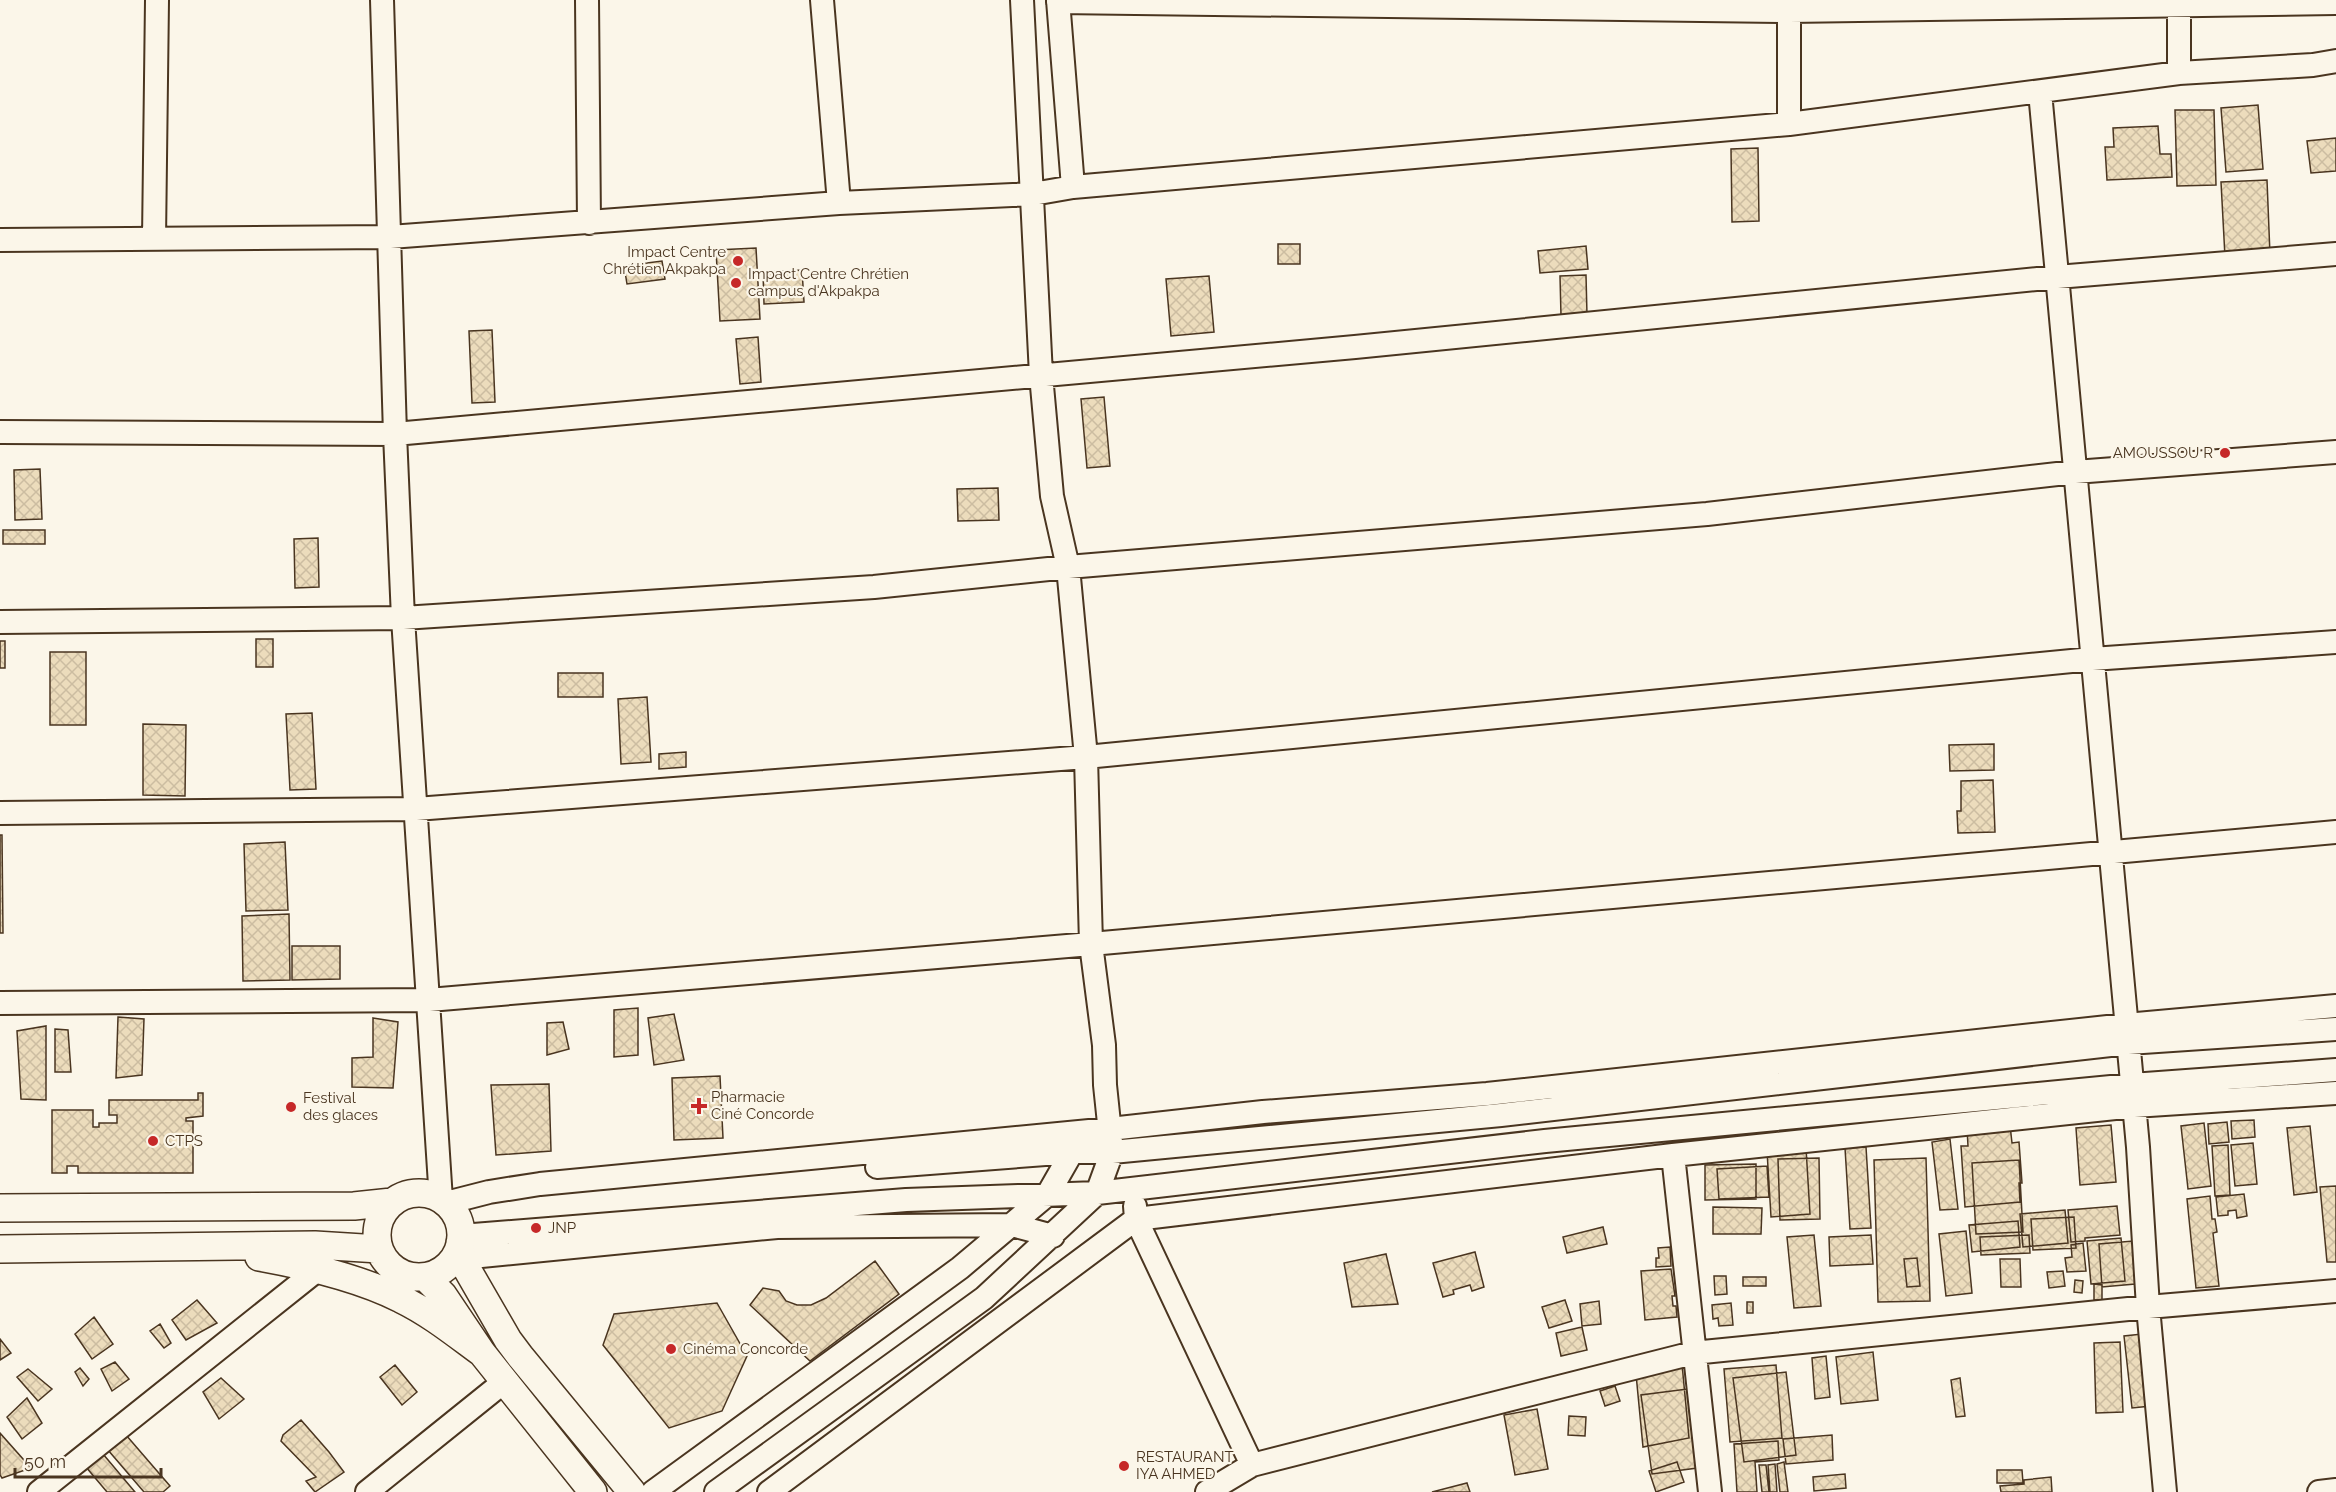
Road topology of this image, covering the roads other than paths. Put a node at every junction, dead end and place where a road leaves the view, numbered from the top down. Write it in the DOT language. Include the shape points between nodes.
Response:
graph roads {
  1 [pos="157,0"];
  2 [pos="382,0"];
  3 [pos="587,0"];
  4 [pos="822,0"];
  5 [pos="1022,0"];
  6 [pos="1058,1"];
  7 [pos="1274,2"];
  8 [pos="2180,3"];
  9 [pos="2336,3"];
  10 [pos="1789,5"];
  11 [pos="2336,61"];
  12 [pos="2180,73"];
  13 [pos="2040,92"];
  14 [pos="1789,124"];
  15 [pos="1073,187"];
  16 [pos="1033,194"];
  17 [pos="839,203"];
  18 [pos="589,223"];
  19 [pos="390,237"];
  20 [pos="154,239"];
  21 [pos="0,240"];
  22 [pos="2336,254"];
  23 [pos="2057,276"];
  24 [pos="1041,375"];
  25 [pos="0,432"];
  26 [pos="395,434"];
  27 [pos="2336,452"];
  28 [pos="2075,472"];
  29 [pos="1068,567"];
  30 [pos="403,618"];
  31 [pos="0,622"];
  32 [pos="2336,642"];
  33 [pos="2092,659"];
  34 [pos="1086,757"];
  35 [pos="416,809"];
  36 [pos="0,813"];
  37 [pos="2336,832"];
  38 [pos="2110,850"];
  39 [pos="1091,944"];
  40 [pos="429,1000"];
  41 [pos="0,1003"];
  42 [pos="2336,1006"];
  43 [pos="2336,1029"];
  44 [pos="2127,1034"];
  45 [pos="2336,1070"];
  46 [pos="2336,1093"];
  47 [pos="2133,1096"];
  48 [pos="1110,1129"];
  49 [pos="1072,1152"];
  50 [pos="1112,1152"];
  51 [pos="1673,1155"];
  52 [pos="1133,1190"];
  53 [pos="1097,1193"];
  54 [pos="1048,1194"];
  55 [pos="392,1202"];
  56 [pos="0,1208"];
  57 [pos="1136,1219"];
  58 [pos="454,1225"];
  59 [pos="1012,1225"];
  60 [pos="1053,1236"];
  61 [pos="184,1248"];
  62 [pos="379,1249"];
  63 [pos="6,1254"];
  64 [pos="316,1271"];
  65 [pos="419,1277"];
  66 [pos="2336,1291"];
  67 [pos="2148,1307"];
  68 [pos="482,1353"];
  69 [pos="1693,1353"];
  70 [pos="505,1381"];
  71 [pos="1252,1466"];
  72 [pos="2336,1490"];
  73 [pos="39,1492"];
  74 [pos="367,1492"];
  75 [pos="593,1492"];
  76 [pos="632,1492"];
  77 [pos="653,1492"];
  78 [pos="716,1492"];
  79 [pos="768,1492"];
  80 [pos="1207,1492"];
  81 [pos="1710,1492"];
  82 [pos="2165,1492"];
  83 [pos="2319,1492"];
  1 -- 20 [label="street"];
  2 -- 19 [label="street"];
  3 -- 18 [label="street"];
  4 -- 17 [label="street"];
  5 -- 16 [label="street"];
  6 -- 7 [label="street"];
  6 -- 15 [label="street"];
  7 -- 10 [label="street"];
  8 -- 9 [label="street"];
  8 -- 10 [label="street"];
  8 -- 12 [label="street"];
  10 -- 14 [label="street"];
  11 -- 12 [label="street"];
  12 -- 13 [label="street"];
  13 -- 14 [label="street"];
  13 -- 23 [label="street"];
  14 -- 15 [label="street"];
  15 -- 16 [label="street"];
  16 -- 17 [label="street"];
  16 -- 24 [label="street"];
  17 -- 18 [label="street"];
  18 -- 19 [label="street"];
  19 -- 20 [label="street"];
  19 -- 26 [label="street"];
  20 -- 21 [label="street"];
  22 -- 23 [label="street"];
  23 -- 24 [label="street"];
  23 -- 28 [label="street"];
  24 -- 26 [label="street"];
  24 -- 29 [label="street" via="1052,496"];
  25 -- 26 [label="street"];
  26 -- 30 [label="street"];
  27 -- 28 [label="street"];
  28 -- 29 [label="street" via="1707,514"];
  28 -- 33 [label="street"];
  29 -- 30 [label="street" via="874,587"];
  29 -- 34 [label="street"];
  30 -- 31 [label="street"];
  30 -- 35 [label="street"];
  32 -- 33 [label="street"];
  33 -- 34 [label="street"];
  33 -- 38 [label="street"];
  34 -- 35 [label="street"];
  34 -- 39 [label="street"];
  35 -- 36 [label="street"];
  35 -- 40 [label="street"];
  37 -- 38 [label="street"];
  38 -- 39 [label="street"];
  38 -- 44 [label="street"];
  39 -- 40 [label="street"];
  39 -- 48 [label="street"];
  40 -- 41 [label="street"];
  40 -- 58 [label="street"];
  42 -- 44 [label="street"];
  43 -- 44 [label="street"];
  44 -- 47 [label="street"];
  44 -- 48 [label="street"];
  44 -- 50 [label="street" via="1501,1115"];
  45 -- 47 [label="street"];
  46 -- 47 [label="street"];
  47 -- 51 [label="street"];
  47 -- 52 [label="street" via="1545,1141"];
  47 -- 67 [label="street"];
  48 -- 50 [label="street"];
  48 -- 58 [label="street" via="540,1184 489,1192"];
  49 -- 50 [label="street"];
  49 -- 54 [label="street"];
  49 -- 58 [label="street" via="785,1174 563,1197"];
  50 -- 53 [label="street"];
  51 -- 57 [label="street"];
  51 -- 69 [label="street"];
  52 -- 53 [label="street"];
  52 -- 57 [label="street"];
  53 -- 54 [label="street"];
  53 -- 60 [label="street"];
  54 -- 58 [label="street"];
  54 -- 59 [label="street"];
  55 -- 56 [label="main road" via="354,1206"];
  55 -- 58 [label="main road" via="416,1193 426,1194"];
  55 -- 62 [label="main road" via="379,1222"];
  57 -- 71 [label="street"];
  57 -- 79 [label="street"];
  58 -- 59 [label="street"];
  58 -- 65 [label="main road" via="454,1257 437,1273"];
  58 -- 76 [label="main road" via="508,1340"];
  59 -- 60 [label="street"];
  59 -- 77 [label="street" via="960,1268"];
  60 -- 78 [label="street" via="984,1298"];
  61 -- 62 [label="main road" via="315,1245"];
  61 -- 63 [label="main road"];
  61 -- 64 [label="main road" via="233,1252"];
  62 -- 65 [label="main road" via="394,1269"];
  64 -- 68 [label="main road" via="401,1298"];
  64 -- 73 [label="street"];
  65 -- 68 [label="main road" via="426,1278 443,1295"];
  66 -- 67 [label="street"];
  67 -- 69 [label="street"];
  67 -- 82 [label="street"];
  68 -- 70 [label="main road"];
  69 -- 71 [label="street"];
  69 -- 81 [label="street"];
  70 -- 74 [label="street"];
  70 -- 75 [label="main road"];
  71 -- 80 [label="street"];
  72 -- 83 [label="street"];
}
